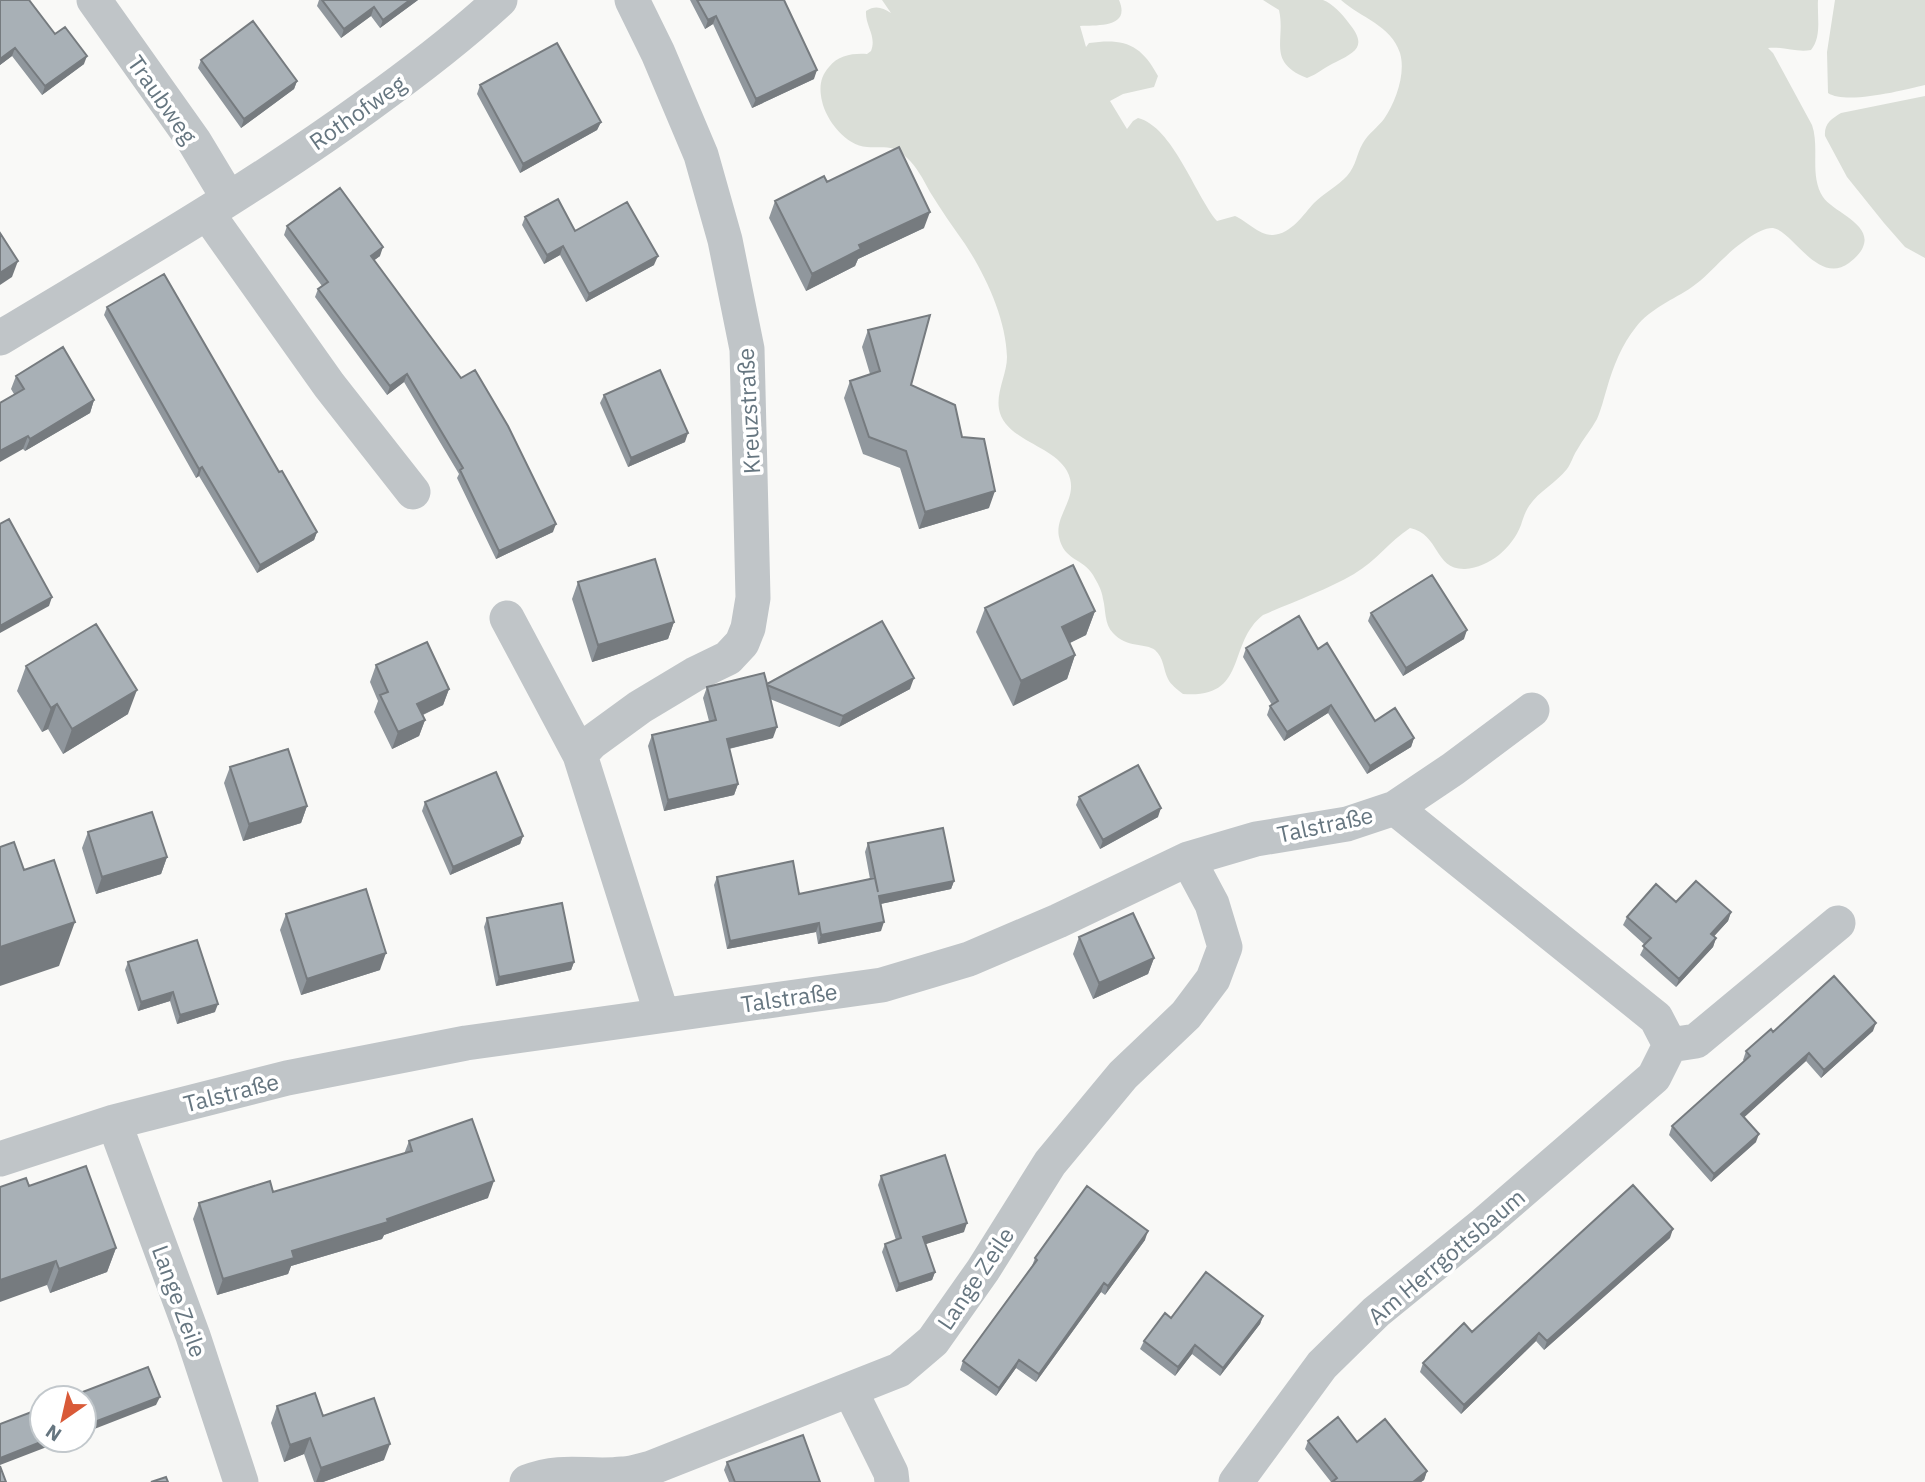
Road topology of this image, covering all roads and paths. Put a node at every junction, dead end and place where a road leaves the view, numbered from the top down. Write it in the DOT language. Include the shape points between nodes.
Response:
graph roads {
  1 [pos="94,0"];
  2 [pos="500,0"];
  3 [pos="632,0"];
  4 [pos="218,206"];
  5 [pos="0,338"];
  6 [pos="413,492"];
  7 [pos="507,618"];
  8 [pos="1532,710"];
  9 [pos="580,755"];
  10 [pos="1395,808"];
  11 [pos="1188,859"];
  12 [pos="1838,923"];
  13 [pos="662,1015"];
  14 [pos="1670,1045"];
  15 [pos="114,1122"];
  16 [pos="0,1159"];
  17 [pos="850,1390"];
  18 [pos="241,1482"];
  19 [pos="527,1482"];
  20 [pos="892,1482"];
  21 [pos="1236,1482"];
  1 -- 4 [label="street, Traubweg" via="194,141"];
  2 -- 4 [label="street, Rothofweg" via="415,71"];
  3 -- 9 [label="street, Kreuzstraße" via="701,155 725,240 747,349 753,598 748,628 728,658 640,707"];
  4 -- 5 [label="street, Rothofweg"];
  4 -- 6 [label="street" via="328,385"];
  7 -- 9 [label="street"];
  8 -- 10 [label="street, Talstraße"];
  9 -- 13 [label="street"];
  10 -- 11 [label="street, Talstraße" via="1347,824 1256,839"];
  10 -- 14 [label="street" via="1656,1018"];
  11 -- 13 [label="street, Talstraße" via="969,959 882,985"];
  11 -- 17 [label="street, Lange Zeile" via="1212,905 1225,947 1213,979 1186,1015 1123,1075 1051,1163 933,1341 898,1370"];
  12 -- 14 [label="street" via="1696,1041"];
  13 -- 15 [label="street, Talstraße" via="454,1045 287,1078"];
  14 -- 21 [label="street, Am Herrgottsbaum" via="1654,1077 1358,1329 1322,1366"];
  15 -- 16 [label="street, Talstraße"];
  15 -- 18 [label="street, Lange Zeile" via="194,1336"];
  17 -- 19 [label="street, Lange Zeile" via="650,1468 622,1475 572,1472"];
  17 -- 20 [label="street"];
}
